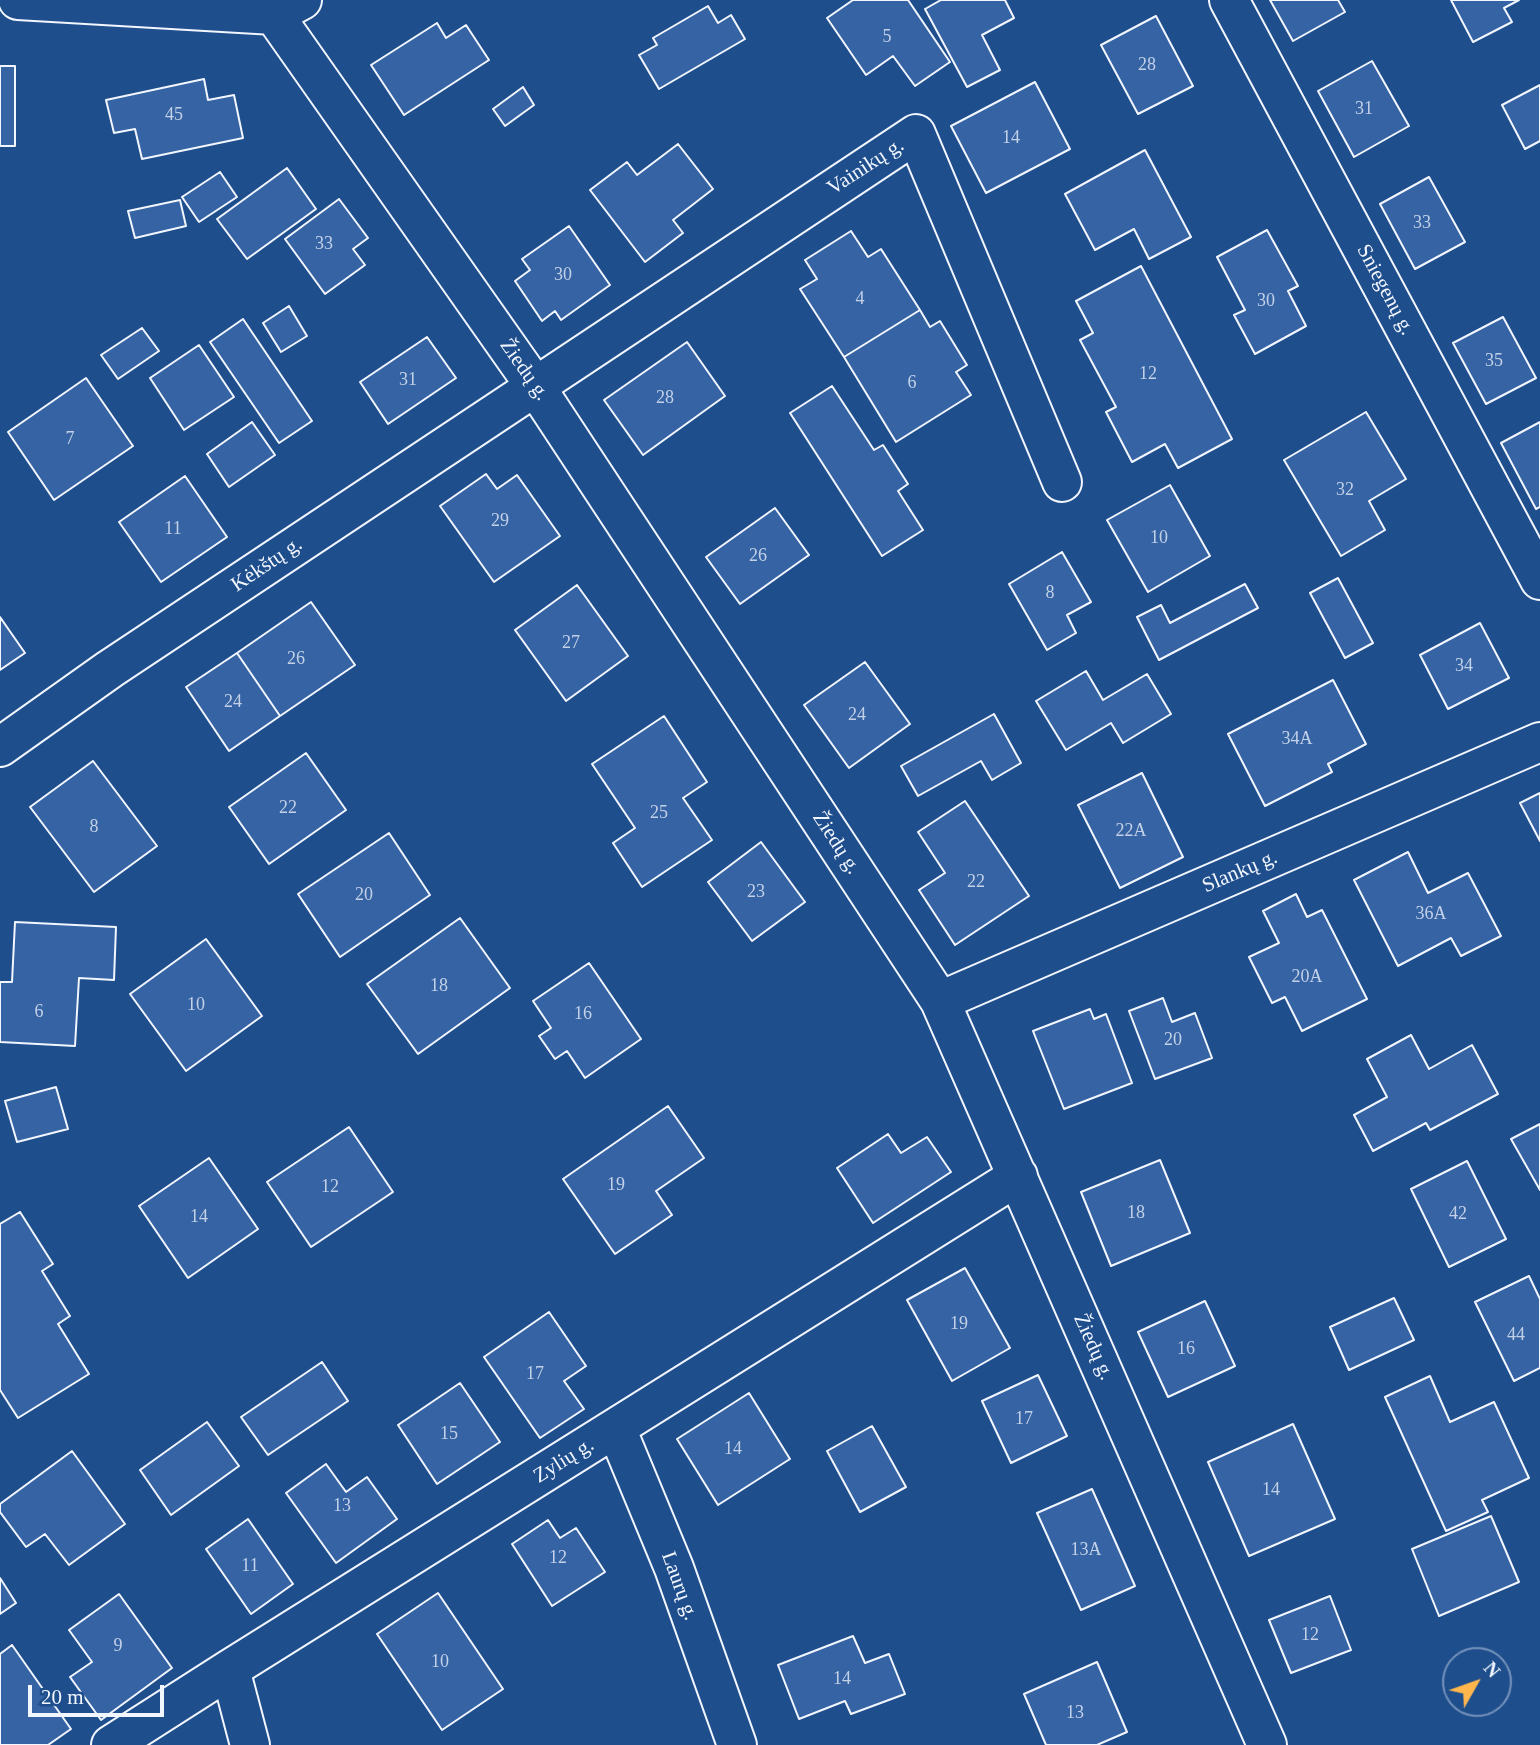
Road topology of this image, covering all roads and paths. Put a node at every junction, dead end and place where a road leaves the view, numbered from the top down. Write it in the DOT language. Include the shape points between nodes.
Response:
graph roads {
  1 [pos="18,0"];
  2 [pos="1229,0"];
  3 [pos="288,7"];
  4 [pos="536,386"];
  5 [pos="1062,482"];
  6 [pos="1540,580"];
  7 [pos="1540,742"];
  8 [pos="0,747"];
  9 [pos="940,1001"];
  10 [pos="1018,1176"];
  11 [pos="616,1429"];
  12 [pos="230,1669"];
  13 [pos="111,1745"];
  14 [pos="250,1745"];
  15 [pos="737,1745"];
  16 [pos="1267,1745"];
  1 -- 3 [label="street"];
  2 -- 6 [label="street, Sniegenų g."];
  3 -- 4 [label="street, Žiedų g."];
  4 -- 5 [label="street, Vainikų g." via="916,134"];
  4 -- 8 [label="street, Kėkštų g."];
  4 -- 9 [label="street, Žiedų g."];
  7 -- 9 [label="street, Slankų g."];
  9 -- 10 [label="street, Žiedų g."];
  10 -- 11 [label="street, Zylių g."];
  10 -- 16 [label="street, Žiedų g."];
  11 -- 12 [label="street, Zylių g."];
  11 -- 15 [label="street, Laurų g." via="674,1568"];
  12 -- 13 [label="street, Zylių g."];
  12 -- 14 [label="street"];
}
